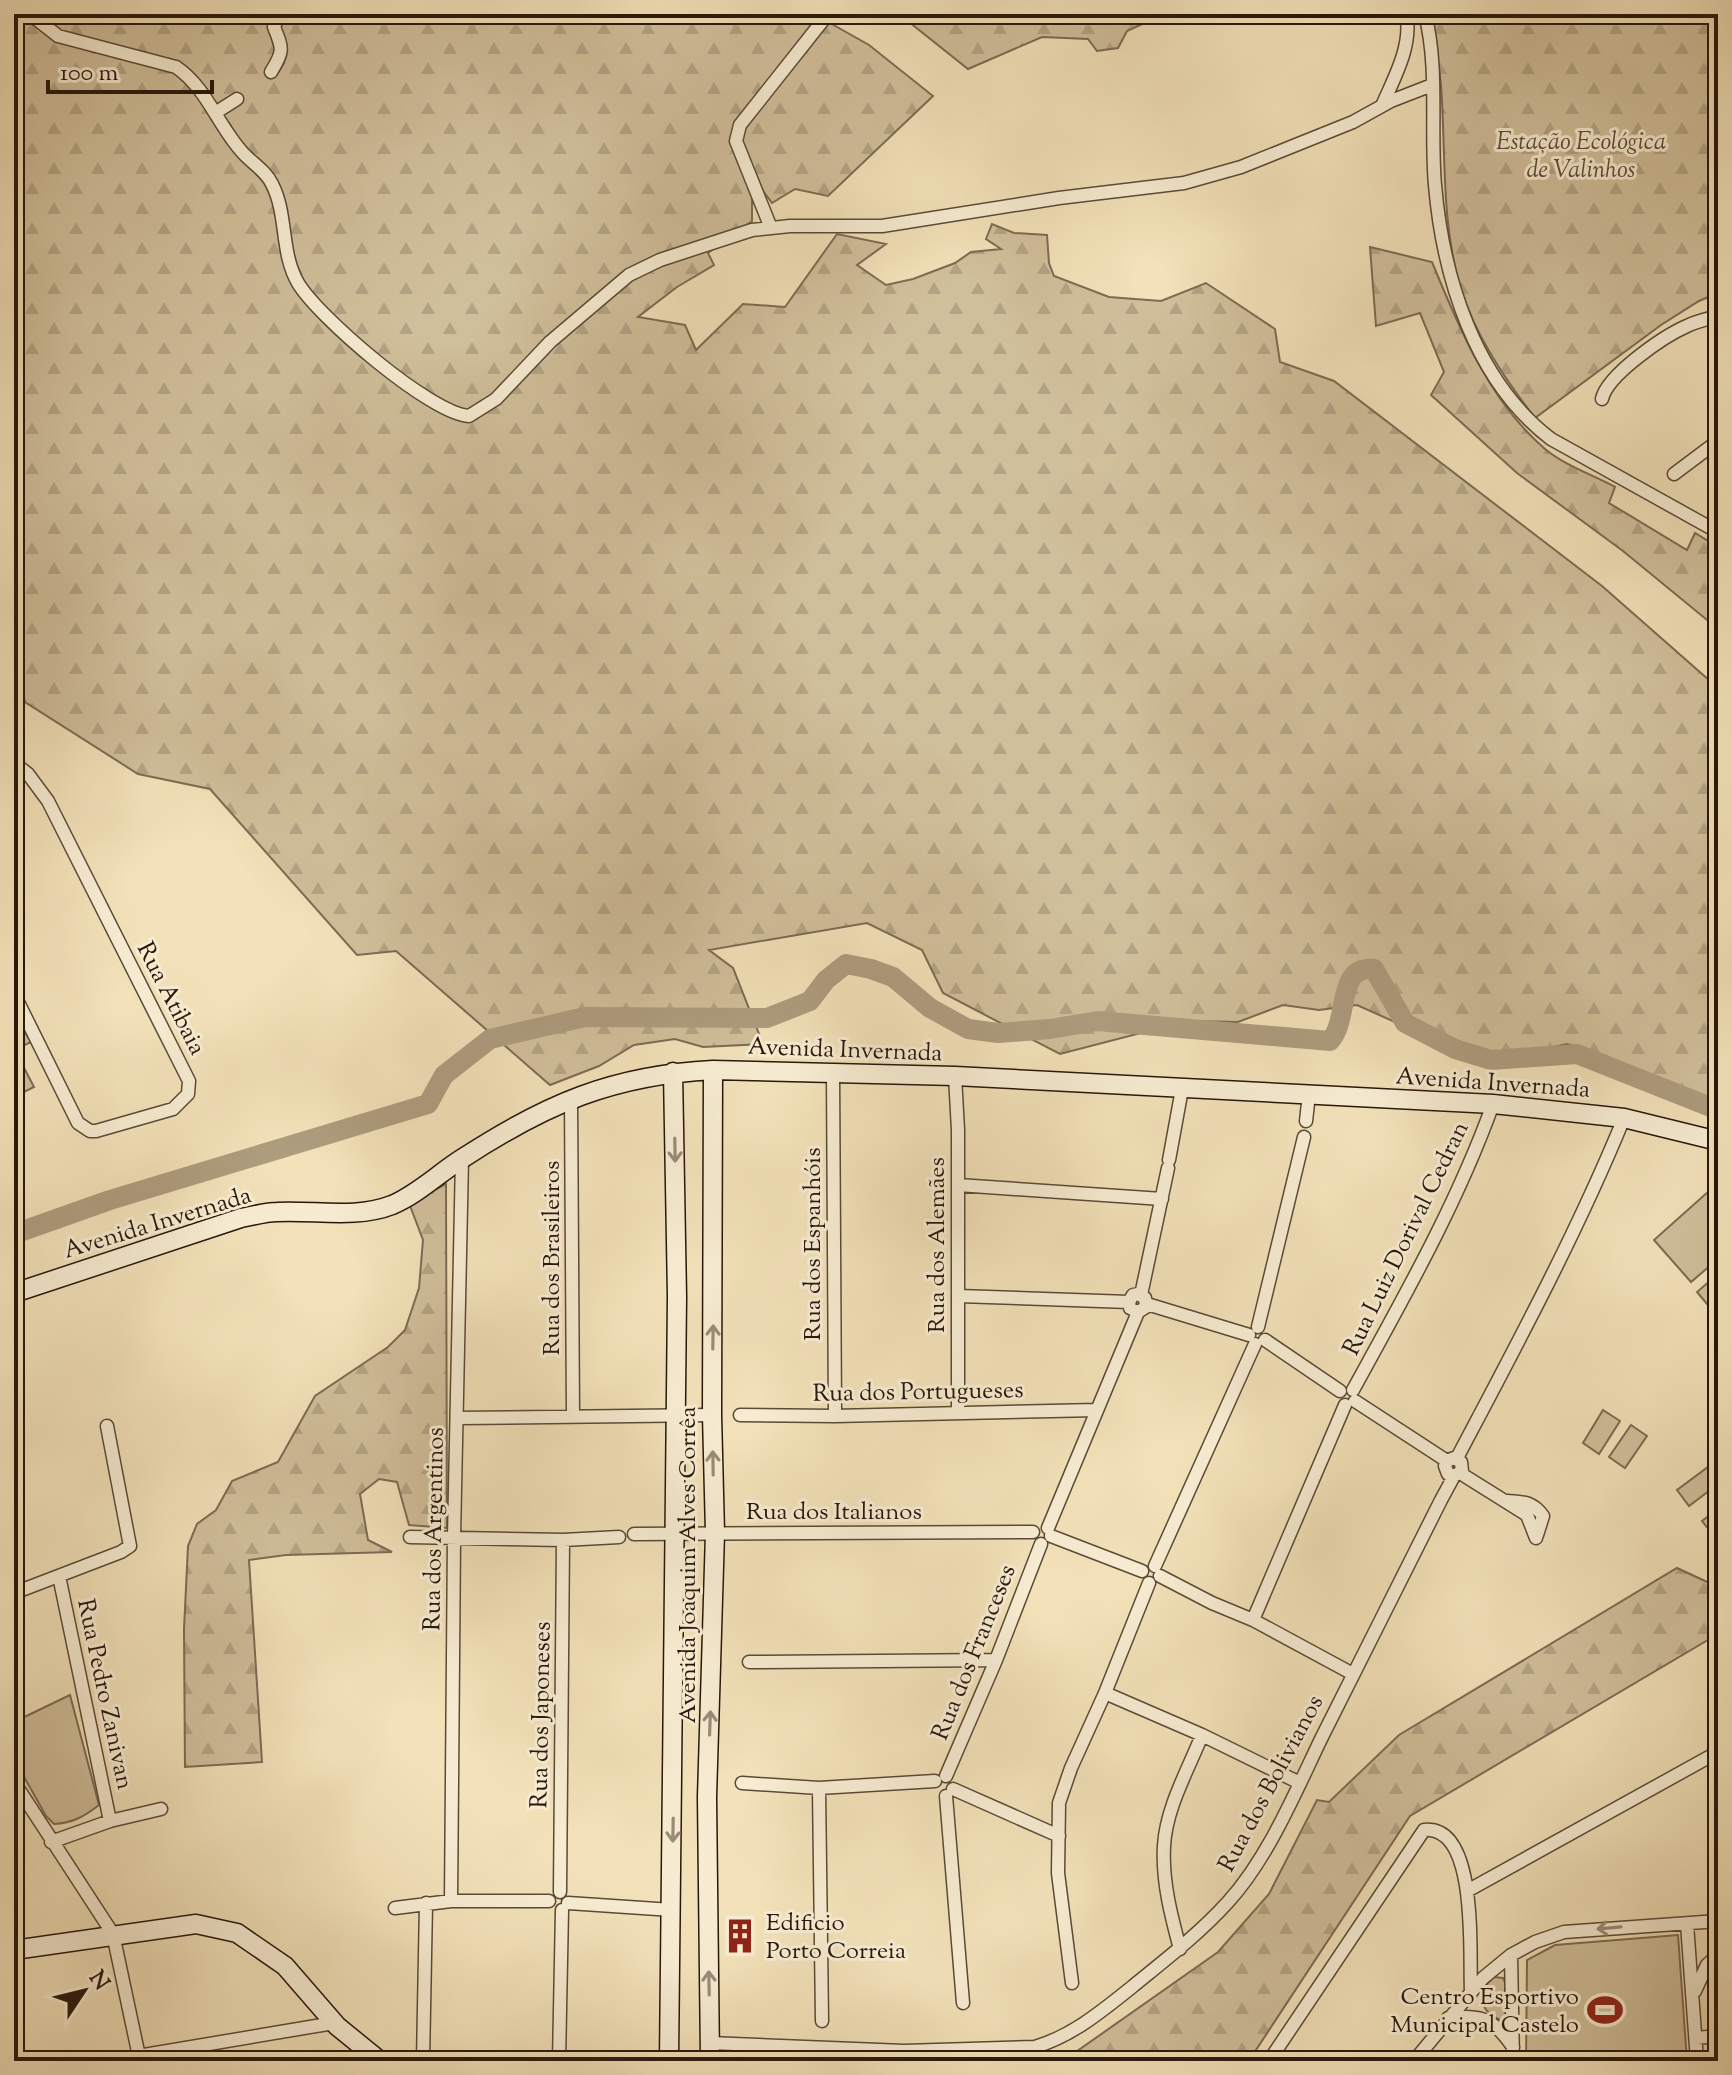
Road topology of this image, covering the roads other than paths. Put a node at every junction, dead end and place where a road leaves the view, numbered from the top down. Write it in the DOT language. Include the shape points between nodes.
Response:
graph roads {
  1 [pos="30,14"];
  2 [pos="279,14"];
  3 [pos="828,14"];
  4 [pos="1406,14"];
  5 [pos="1425,14"];
  6 [pos="271,72"];
  7 [pos="1432,85"];
  8 [pos="237,99"];
  9 [pos="1382,106"];
  10 [pos="215,113"];
  11 [pos="771,228"];
  12 [pos="1718,316"];
  13 [pos="1602,399"];
  14 [pos="1718,441"];
  15 [pos="1674,474"];
  16 [pos="1718,532"];
  17 [pos="14,763"];
  18 [pos="14,994"];
  19 [pos="713,1070"];
  20 [pos="673,1072"];
  21 [pos="833,1072"];
  22 [pos="955,1076"];
  23 [pos="1182,1089"];
  24 [pos="1309,1094"];
  25 [pos="571,1098"];
  26 [pos="1493,1104"];
  27 [pos="1624,1118"];
  28 [pos="1306,1121"];
  29 [pos="1304,1137"];
  30 [pos="1718,1141"];
  31 [pos="462,1159"];
  32 [pos="958,1185"];
  33 [pos="1162,1199"];
  34 [pos="14,1293"];
  35 [pos="959,1296"];
  36 [pos="1139,1303"];
  37 [pos="1257,1337"];
  38 [pos="1348,1397"];
  39 [pos="1096,1410"];
  40 [pos="958,1413"];
  41 [pos="712,1415"];
  42 [pos="740,1415"];
  43 [pos="835,1416"];
  44 [pos="573,1417"];
  45 [pos="676,1417"];
  46 [pos="457,1418"];
  47 [pos="107,1426"];
  48 [pos="1452,1460"];
  49 [pos="1457,1474"];
  50 [pos="1508,1501"];
  51 [pos="715,1533"];
  52 [pos="634,1534"];
  53 [pos="676,1534"];
  54 [pos="1043,1535"];
  55 [pos="410,1537"];
  56 [pos="454,1537"];
  57 [pos="619,1537"];
  58 [pos="563,1540"];
  59 [pos="1154,1575"];
  60 [pos="59,1576"];
  61 [pos="14,1593"];
  62 [pos="1253,1620"];
  63 [pos="996,1660"];
  64 [pos="749,1662"];
  65 [pos="1353,1674"];
  66 [pos="1105,1693"];
  67 [pos="1202,1735"];
  68 [pos="1718,1752"];
  69 [pos="941,1779"];
  70 [pos="14,1782"];
  71 [pos="742,1783"];
  72 [pos="1300,1783"];
  73 [pos="819,1788"];
  74 [pos="674,1789"];
  75 [pos="950,1793"];
  76 [pos="707,1797"];
  77 [pos="161,1809"];
  78 [pos="110,1821"];
  79 [pos="1059,1836"];
  80 [pos="51,1842"];
  81 [pos="1467,1891"];
  82 [pos="560,1892"];
  83 [pos="451,1901"];
  84 [pos="549,1901"];
  85 [pos="707,1902"];
  86 [pos="426,1903"];
  87 [pos="565,1907"];
  88 [pos="395,1908"];
  89 [pos="672,1910"];
  90 [pos="1718,1921"];
  91 [pos="1687,1924"];
  92 [pos="113,1934"];
  93 [pos="1180,1949"];
  94 [pos="14,1950"];
  95 [pos="1511,1955"];
  96 [pos="1718,1955"];
  97 [pos="1072,1983"];
  98 [pos="1471,1991"];
  99 [pos="1694,1994"];
  100 [pos="963,2003"];
  101 [pos="1448,2018"];
  102 [pos="822,2021"];
  103 [pos="334,2023"];
  104 [pos="1718,2036"];
  105 [pos="1696,2038"];
  106 [pos="710,2052"];
  107 [pos="1513,2054"];
  108 [pos="903,2056"];
  109 [pos="370,2057"];
  110 [pos="139,2059"];
  111 [pos="108,2061"];
  112 [pos="423,2061"];
  113 [pos="559,2061"];
  114 [pos="669,2061"];
  115 [pos="1269,2061"];
  116 [pos="1414,2061"];
  117 [pos="1697,2061"];
  1 -- 10 [label="street" via="58,36 176,67 189,76"];
  2 -- 6 [label="street" via="274,27 281,56"];
  3 -- 11 [label="street" via="740,125 736,141"];
  4 -- 9 [label="street" via="1404,49"];
  5 -- 7 [label="street"];
  7 -- 9 [label="street"];
  7 -- 16 [label="street" via="1434,184 1450,273 1475,341 1500,387 1528,422 1551,439"];
  8 -- 10 [label="street"];
  9 -- 11 [label="street" via="1241,167 1184,183 882,226"];
  10 -- 11 [label="street" via="273,184 287,260 299,286 325,316 401,381 460,416 496,399 550,342 629,275 660,260"];
  12 -- 13 [label="street" via="1669,336 1612,379"];
  14 -- 15 [label="street"];
  17 -- 18 [label="street, Rua Atibaia" via="48,801 189,1081 188,1094 173,1109 96,1131 85,1128"];
  19 -- 20 [label="main road, Avenida Invernada"];
  19 -- 21 [label="main road, Avenida Invernada"];
  41 -- 19 [label="main road, Avenida Joaquim Alves Corrêa, one-way"];
  20 -- 25 [label="main road, Avenida Invernada"];
  20 -- 45 [label="main road, Avenida Joaquim Alves Corrêa, one-way"];
  21 -- 22 [label="main road, Avenida Invernada"];
  21 -- 43 [label="street, Rua dos Espanhóis"];
  22 -- 23 [label="main road, Avenida Invernada"];
  22 -- 32 [label="street, Rua dos Alemães"];
  23 -- 24 [label="main road, Avenida Invernada"];
  23 -- 33 [label="street, Rua dos Franceses"];
  24 -- 26 [label="main road, Avenida Invernada"];
  24 -- 28 [label="street"];
  25 -- 31 [label="main road, Avenida Invernada"];
  25 -- 44 [label="street, Rua dos Brasileiros"];
  26 -- 27 [label="main road, Avenida Invernada"];
  26 -- 38 [label="street, Rua Luiz Dorival Cedran" via="1422,1263"];
  27 -- 30 [label="main road, Avenida Invernada"];
  27 -- 48 [label="street" via="1538,1304"];
  29 -- 37 [label="street"];
  31 -- 34 [label="main road, Avenida Invernada" via="410,1196 368,1212 275,1212 241,1218"];
  31 -- 46 [label="street, Rua dos Argentinos"];
  32 -- 33 [label="street"];
  32 -- 35 [label="street, Rua dos Alemães"];
  33 -- 36 [label="street, Rua dos Franceses"];
  35 -- 36 [label="street"];
  35 -- 40 [label="street, Rua dos Alemães"];
  36 -- 37 [label="street"];
  36 -- 39 [label="street, Rua dos Franceses"];
  37 -- 38 [label="street"];
  37 -- 59 [label="street"];
  38 -- 48 [label="street"];
  38 -- 62 [label="street, Rua Luiz Dorival Cedran"];
  39 -- 40 [label="street, Rua dos Portugueses"];
  39 -- 54 [label="street, Rua dos Franceses"];
  40 -- 43 [label="street, Rua dos Portugueses"];
  41 -- 45 [label="street"];
  51 -- 41 [label="main road, Avenida Joaquim Alves Corrêa, one-way"];
  42 -- 43 [label="street, Rua dos Portugueses"];
  44 -- 45 [label="street"];
  44 -- 46 [label="street"];
  45 -- 53 [label="main road, Avenida Joaquim Alves Corrêa"];
  46 -- 56 [label="street, Rua dos Argentinos"];
  47 -- 60 [label="street" via="130,1546"];
  48 -- 49 [label="street" via="1446,1471"];
  49 -- 50 [label="street"];
  49 -- 65 [label="street, Rua dos Bolivianos"];
  51 -- 53 [label="street, Rua dos Italianos"];
  51 -- 54 [label="street, Rua dos Italianos"];
  76 -- 51 [label="main road, Avenida Joaquim Alves Corrêa, one-way"];
  52 -- 53 [label="street, Rua dos Italianos"];
  53 -- 74 [label="main road, Avenida Joaquim Alves Corrêa"];
  54 -- 59 [label="street, Rua dos Italianos" via="1142,1571 1144,1580"];
  54 -- 63 [label="street, Rua dos Franceses"];
  55 -- 56 [label="street"];
  56 -- 58 [label="street"];
  56 -- 83 [label="street, Rua dos Argentinos"];
  57 -- 58 [label="street"];
  58 -- 82 [label="street, Rua dos Japoneses"];
  59 -- 62 [label="street"];
  59 -- 66 [label="street"];
  60 -- 61 [label="street"];
  60 -- 78 [label="street, Rua Pedro Zanivan"];
  62 -- 65 [label="street"];
  63 -- 64 [label="street"];
  63 -- 69 [label="street, Rua dos Franceses"];
  65 -- 72 [label="street, Rua dos Bolivianos"];
  66 -- 67 [label="street"];
  66 -- 79 [label="street" via="1059,1803"];
  67 -- 72 [label="street"];
  67 -- 93 [label="street" via="1172,1806 1164,1843 1170,1914"];
  68 -- 81 [label="street"];
  69 -- 73 [label="street"];
  69 -- 75 [label="street" via="952,1780"];
  69 -- 75 [label="street" via="935,1791"];
  70 -- 80 [label="street"];
  71 -- 73 [label="street"];
  72 -- 93 [label="street, Rua dos Bolivianos" via="1252,1871"];
  73 -- 102 [label="street"];
  74 -- 76 [label="main road" via="696,1780"];
  74 -- 89 [label="main road, Avenida Joaquim Alves Corrêa, one-way"];
  75 -- 79 [label="street"];
  75 -- 100 [label="street"];
  76 -- 85 [label="main road, Avenida Joaquim Alves Corrêa"];
  77 -- 78 [label="street"];
  78 -- 80 [label="street"];
  79 -- 97 [label="street" via="1058,1873"];
  80 -- 92 [label="street"];
  81 -- 98 [label="street"];
  81 -- 115 [label="street" via="1456,1850 1437,1829 1424,1830"];
  82 -- 84 [label="street"];
  82 -- 87 [label="street" via="567,1897"];
  83 -- 84 [label="street"];
  83 -- 86 [label="street"];
  84 -- 87 [label="street" via="553,1909"];
  85 -- 89 [label="main road"];
  106 -- 85 [label="main road, Avenida Joaquim Alves Corrêa, one-way"];
  86 -- 88 [label="street"];
  86 -- 112 [label="street"];
  87 -- 89 [label="street"];
  87 -- 113 [label="street"];
  89 -- 114 [label="main road, Avenida Joaquim Alves Corrêa"];
  90 -- 91 [label="street"];
  91 -- 95 [label="street, one-way" via="1564,1932"];
  91 -- 99 [label="street"];
  92 -- 94 [label="main road"];
  92 -- 103 [label="main road" via="196,1924 237,1933 285,1966"];
  92 -- 110 [label="street"];
  93 -- 108 [label="street, Rua dos Bolivianos" via="1054,2041 1035,2047"];
  95 -- 98 [label="street"];
  95 -- 107 [label="street"];
  96 -- 99 [label="street" via="1707,1965"];
  98 -- 101 [label="street"];
  99 -- 105 [label="street"];
  101 -- 107 [label="street" via="1482,2017 1502,2032"];
  101 -- 116 [label="street"];
  103 -- 109 [label="main road"];
  103 -- 110 [label="street"];
  104 -- 105 [label="street"];
  105 -- 117 [label="street"];
  106 -- 108 [label="street, Rua dos Bolivianos"];
  110 -- 111 [label="street"];
}
